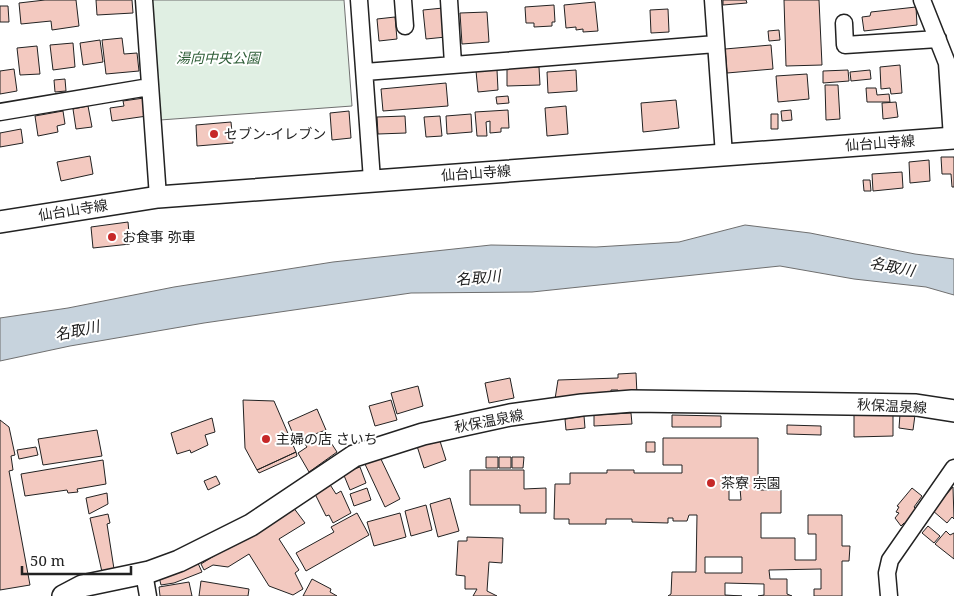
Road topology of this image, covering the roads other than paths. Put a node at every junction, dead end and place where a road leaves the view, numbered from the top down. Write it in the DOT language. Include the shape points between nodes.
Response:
graph roads {
  1 [pos="144,0"];
  2 [pos="359,0"];
  3 [pos="403,0"];
  4 [pos="448,0"];
  5 [pos="713,0"];
  6 [pos="922,0"];
  7 [pos="844,23"];
  8 [pos="405,26"];
  9 [pos="938,39"];
  10 [pos="716,44"];
  11 [pos="453,64"];
  12 [pos="365,72"];
  13 [pos="149,87"];
  14 [pos="0,112"];
  15 [pos="953,138"];
  16 [pos="724,155"];
  17 [pos="372,180"];
  18 [pos="158,197"];
  19 [pos="0,222"];
  20 [pos="954,411"];
  21 [pos="954,468"];
  22 [pos="144,573"];
  23 [pos="62,596"];
  24 [pos="148,596"];
  25 [pos="889,596"];
  1 -- 13 [label="street"];
  2 -- 12 [label="street"];
  3 -- 8 [label="street"];
  4 -- 11 [label="street"];
  5 -- 10 [label="street"];
  6 -- 9 [label="street"];
  7 -- 9 [label="street" via="845,45"];
  9 -- 15 [label="street" via="947,63"];
  10 -- 11 [label="street"];
  10 -- 16 [label="street"];
  11 -- 12 [label="street"];
  12 -- 17 [label="street"];
  13 -- 14 [label="street"];
  13 -- 18 [label="street"];
  15 -- 16 [label="main road, 仙台山寺線"];
  16 -- 17 [label="main road, 仙台山寺線"];
  17 -- 18 [label="main road, 仙台山寺線"];
  18 -- 19 [label="main road, 仙台山寺線"];
  20 -- 22 [label="main road, 秋保温泉線" via="916,405 632,401 510,415 424,434 354,456 233,535 179,561"];
  21 -- 25 [label="street" via="890,560 887,573"];
  22 -- 23 [label="main road, 秋保温泉線" via="82,586"];
  22 -- 24 [label="street"];
}
